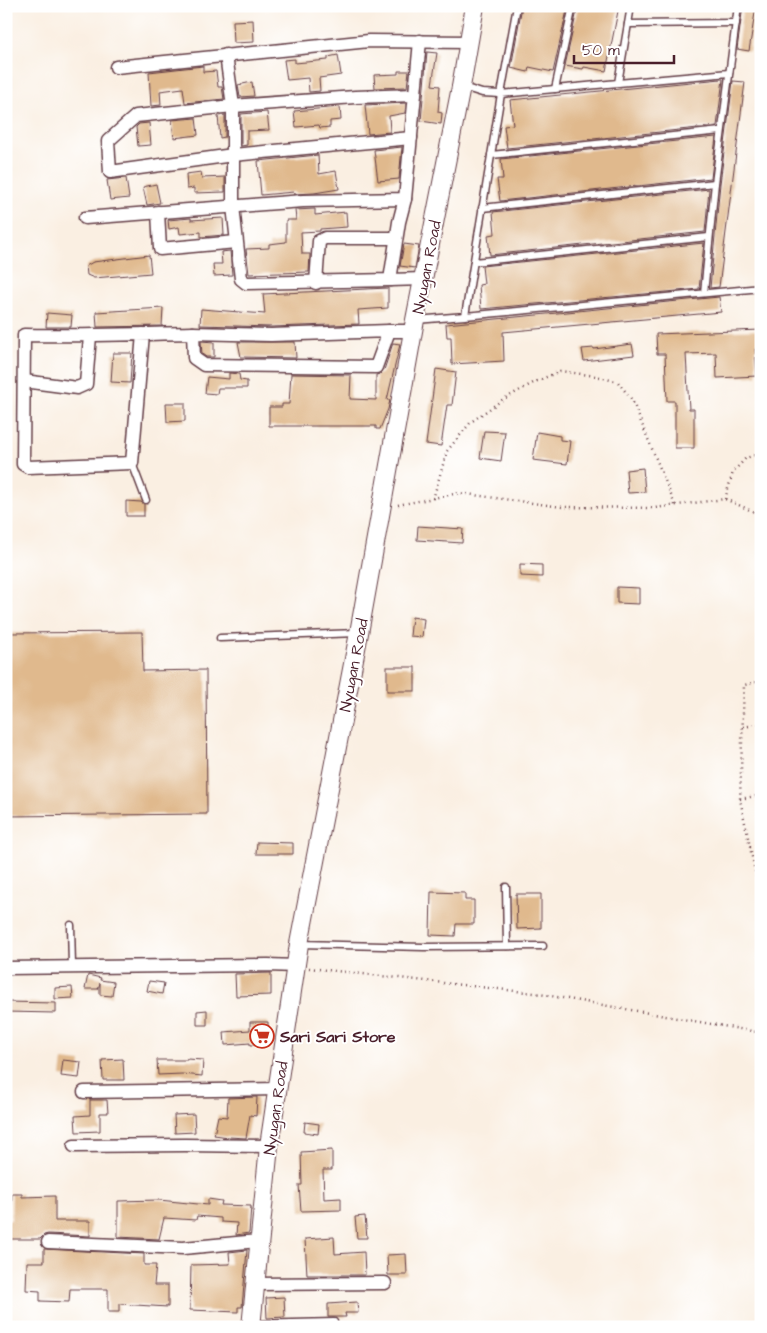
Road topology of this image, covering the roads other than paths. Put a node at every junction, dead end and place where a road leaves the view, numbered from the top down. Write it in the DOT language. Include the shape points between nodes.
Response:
graph roads {
  1 [pos="475,6"];
  2 [pos="517,6"];
  3 [pos="573,6"];
  4 [pos="631,6"];
  5 [pos="738,6"];
  6 [pos="736,23"];
  7 [pos="628,24"];
  8 [pos="420,41"];
  9 [pos="468,42"];
  10 [pos="226,55"];
  11 [pos="116,67"];
  12 [pos="729,73"];
  13 [pos="618,83"];
  14 [pos="461,87"];
  15 [pos="555,89"];
  16 [pos="501,94"];
  17 [pos="415,95"];
  18 [pos="233,106"];
  19 [pos="722,131"];
  20 [pos="411,138"];
  21 [pos="233,155"];
  22 [pos="491,155"];
  23 [pos="714,183"];
  24 [pos="404,199"];
  25 [pos="233,206"];
  26 [pos="482,208"];
  27 [pos="158,212"];
  28 [pos="86,218"];
  29 [pos="708,237"];
  30 [pos="396,238"];
  31 [pos="236,242"];
  32 [pos="474,262"];
  33 [pos="423,279"];
  34 [pos="390,280"];
  35 [pos="316,283"];
  36 [pos="761,288"];
  37 [pos="704,293"];
  38 [pos="465,316"];
  39 [pos="414,325"];
  40 [pos="389,331"];
  41 [pos="192,333"];
  42 [pos="143,334"];
  43 [pos="90,336"];
  44 [pos="24,381"];
  45 [pos="132,463"];
  46 [pos="146,500"];
  47 [pos="359,633"];
  48 [pos="220,638"];
  49 [pos="506,887"];
  50 [pos="72,925"];
  51 [pos="299,944"];
  52 [pos="507,946"];
  53 [pos="543,946"];
  54 [pos="72,966"];
  55 [pos="295,966"];
  56 [pos="6,968"];
  57 [pos="277,1089"];
  58 [pos="84,1092"];
  59 [pos="74,1146"];
  60 [pos="269,1146"];
  61 [pos="258,1241"];
  62 [pos="48,1242"];
  63 [pos="386,1283"];
  64 [pos="254,1284"];
  65 [pos="334,1322"];
  66 [pos="251,1325"];
  1 -- 9 [label="main road, Nyugan Road"];
  2 -- 16 [label="lane"];
  3 -- 15 [label="lane"];
  4 -- 7 [label="lane"];
  5 -- 6 [label="lane"];
  6 -- 7 [label="lane"];
  6 -- 12 [label="lane"];
  7 -- 13 [label="lane"];
  8 -- 9 [label="street"];
  8 -- 10 [label="street" via="369,41"];
  8 -- 17 [label="street"];
  9 -- 14 [label="main road, Nyugan Road"];
  10 -- 11 [label="street"];
  10 -- 18 [label="street"];
  12 -- 13 [label="lane"];
  12 -- 19 [label="lane"];
  13 -- 15 [label="lane"];
  14 -- 16 [label="lane"];
  14 -- 33 [label="main road, Nyugan Road"];
  15 -- 16 [label="lane"];
  16 -- 22 [label="lane"];
  17 -- 18 [label="street"];
  17 -- 20 [label="street"];
  18 -- 21 [label="street"];
  18 -- 21 [label="street" via="136,116 108,141 110,172"];
  19 -- 22 [label="lane"];
  19 -- 23 [label="lane"];
  20 -- 21 [label="street"];
  20 -- 24 [label="street"];
  21 -- 25 [label="street"];
  22 -- 26 [label="lane"];
  23 -- 26 [label="lane"];
  23 -- 29 [label="lane"];
  24 -- 25 [label="street"];
  24 -- 30 [label="street"];
  25 -- 27 [label="street"];
  25 -- 31 [label="street"];
  26 -- 32 [label="lane"];
  27 -- 28 [label="street"];
  27 -- 31 [label="street" via="160,249"];
  29 -- 32 [label="lane"];
  29 -- 37 [label="lane"];
  30 -- 34 [label="street"];
  30 -- 35 [label="street" via="325,238 319,241"];
  31 -- 35 [label="street" via="241,279 246,283"];
  32 -- 38 [label="lane"];
  33 -- 34 [label="street"];
  33 -- 39 [label="main road, Nyugan Road"];
  34 -- 35 [label="street"];
  36 -- 37 [label="lane"];
  37 -- 38 [label="lane"];
  38 -- 39 [label="lane"];
  39 -- 40 [label="street"];
  39 -- 47 [label="main road, Nyugan Road"];
  40 -- 41 [label="street" via="271,335"];
  40 -- 41 [label="street" via="376,367 204,365 194,358"];
  41 -- 42 [label="street"];
  42 -- 43 [label="street"];
  42 -- 45 [label="street"];
  43 -- 44 [label="street" via="86,384 77,388"];
  43 -- 44 [label="street" via="24,335"];
  44 -- 45 [label="street" via="23,464 28,467"];
  45 -- 46 [label="lane"];
  47 -- 48 [label="lane"];
  47 -- 51 [label="main road, Nyugan Road"];
  49 -- 52 [label="lane"];
  50 -- 54 [label="lane"];
  51 -- 52 [label="lane"];
  51 -- 55 [label="main road, Nyugan Road"];
  52 -- 53 [label="lane"];
  54 -- 55 [label="street"];
  54 -- 56 [label="street"];
  55 -- 57 [label="main road, Nyugan Road"];
  57 -- 58 [label="street"];
  57 -- 60 [label="main road, Nyugan Road"];
  59 -- 60 [label="street"];
  60 -- 61 [label="main road, Nyugan Road"];
  61 -- 62 [label="street" via="183,1248"];
  61 -- 64 [label="main road, Nyugan Road"];
  63 -- 64 [label="street"];
  64 -- 66 [label="main road, Nyugan Road"];
  65 -- 66 [label="lane"];
}
